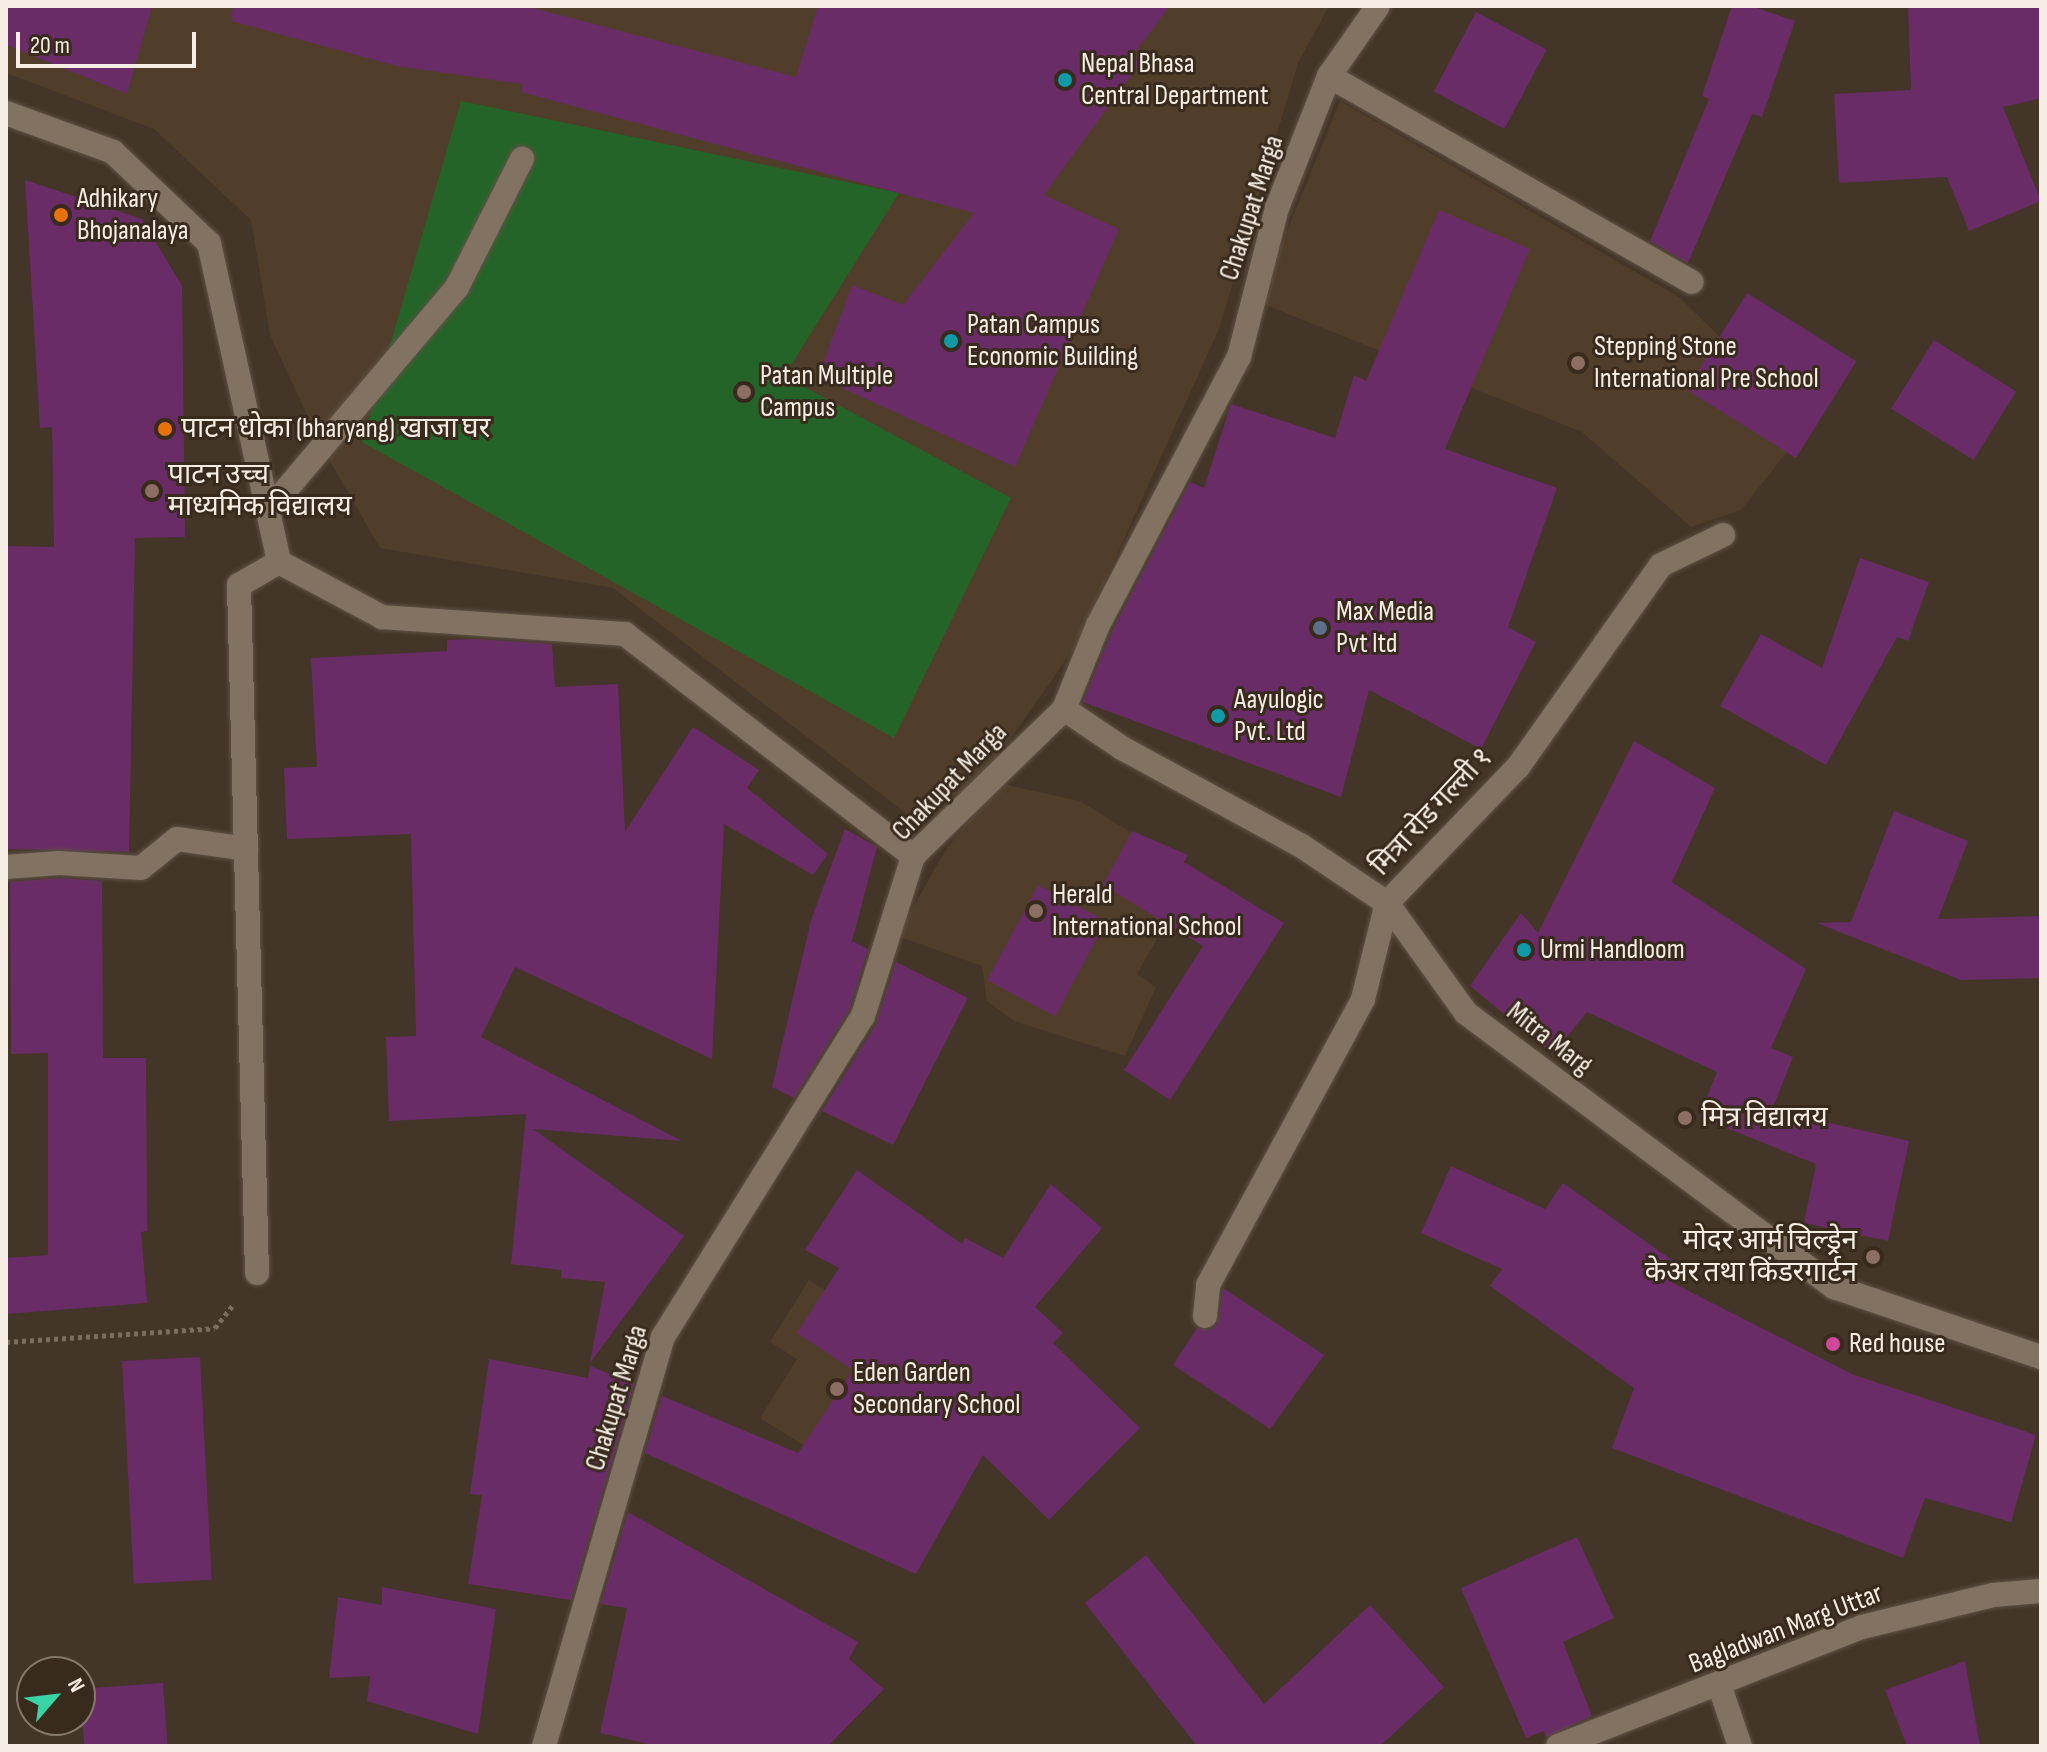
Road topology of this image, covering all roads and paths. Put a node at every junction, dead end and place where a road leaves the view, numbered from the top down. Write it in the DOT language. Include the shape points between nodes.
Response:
graph roads {
  1 [pos="1378,6"];
  2 [pos="1329,76"];
  3 [pos="6,113"];
  4 [pos="522,159"];
  5 [pos="1692,282"];
  6 [pos="268,511"];
  7 [pos="1723,535"];
  8 [pos="279,562"];
  9 [pos="1064,709"];
  10 [pos="246,849"];
  11 [pos="913,856"];
  12 [pos="6,867"];
  13 [pos="1387,903"];
  14 [pos="257,1273"];
  15 [pos="1205,1316"];
  16 [pos="6,1342"];
  17 [pos="2041,1357"];
  18 [pos="2041,1591"];
  19 [pos="1720,1687"];
  20 [pos="544,1746"];
  21 [pos="1558,1746"];
  22 [pos="1740,1746"];
  1 -- 2 [label="street, Chakupat Marga"];
  2 -- 5 [label="street"];
  2 -- 9 [label="street, Chakupat Marga" via="1277,208 1239,357 1098,625"];
  3 -- 6 [label="street" via="113,152 209,243"];
  4 -- 6 [label="street" via="457,287"];
  6 -- 8 [label="street"];
  7 -- 13 [label="street, मित्रा रोड गल्ली १" via="1661,565 1518,767"];
  8 -- 10 [label="street" via="239,585"];
  8 -- 11 [label="street" via="382,617 625,634"];
  9 -- 11 [label="street, Chakupat Marga"];
  9 -- 13 [label="street, Mitra Marg" via="1122,748 1300,845"];
  10 -- 12 [label="street" via="177,839 141,868 59,863"];
  10 -- 14 [label="street"];
  11 -- 20 [label="street, Chakupat Marga" via="863,1016 663,1337"];
  13 -- 15 [label="street, मित्रा रोड गल्ली १" via="1363,999 1208,1285"];
  13 -- 17 [label="street, Mitra Marg" via="1466,1013 1834,1287"];
  14 -- 16 [label="path" via="215,1328"];
  18 -- 19 [label="street, Bagladwan Marg Uttar" via="1993,1595 1898,1616"];
  19 -- 21 [label="street, Bagladwan Marg Uttar"];
  19 -- 22 [label="street"];
}
